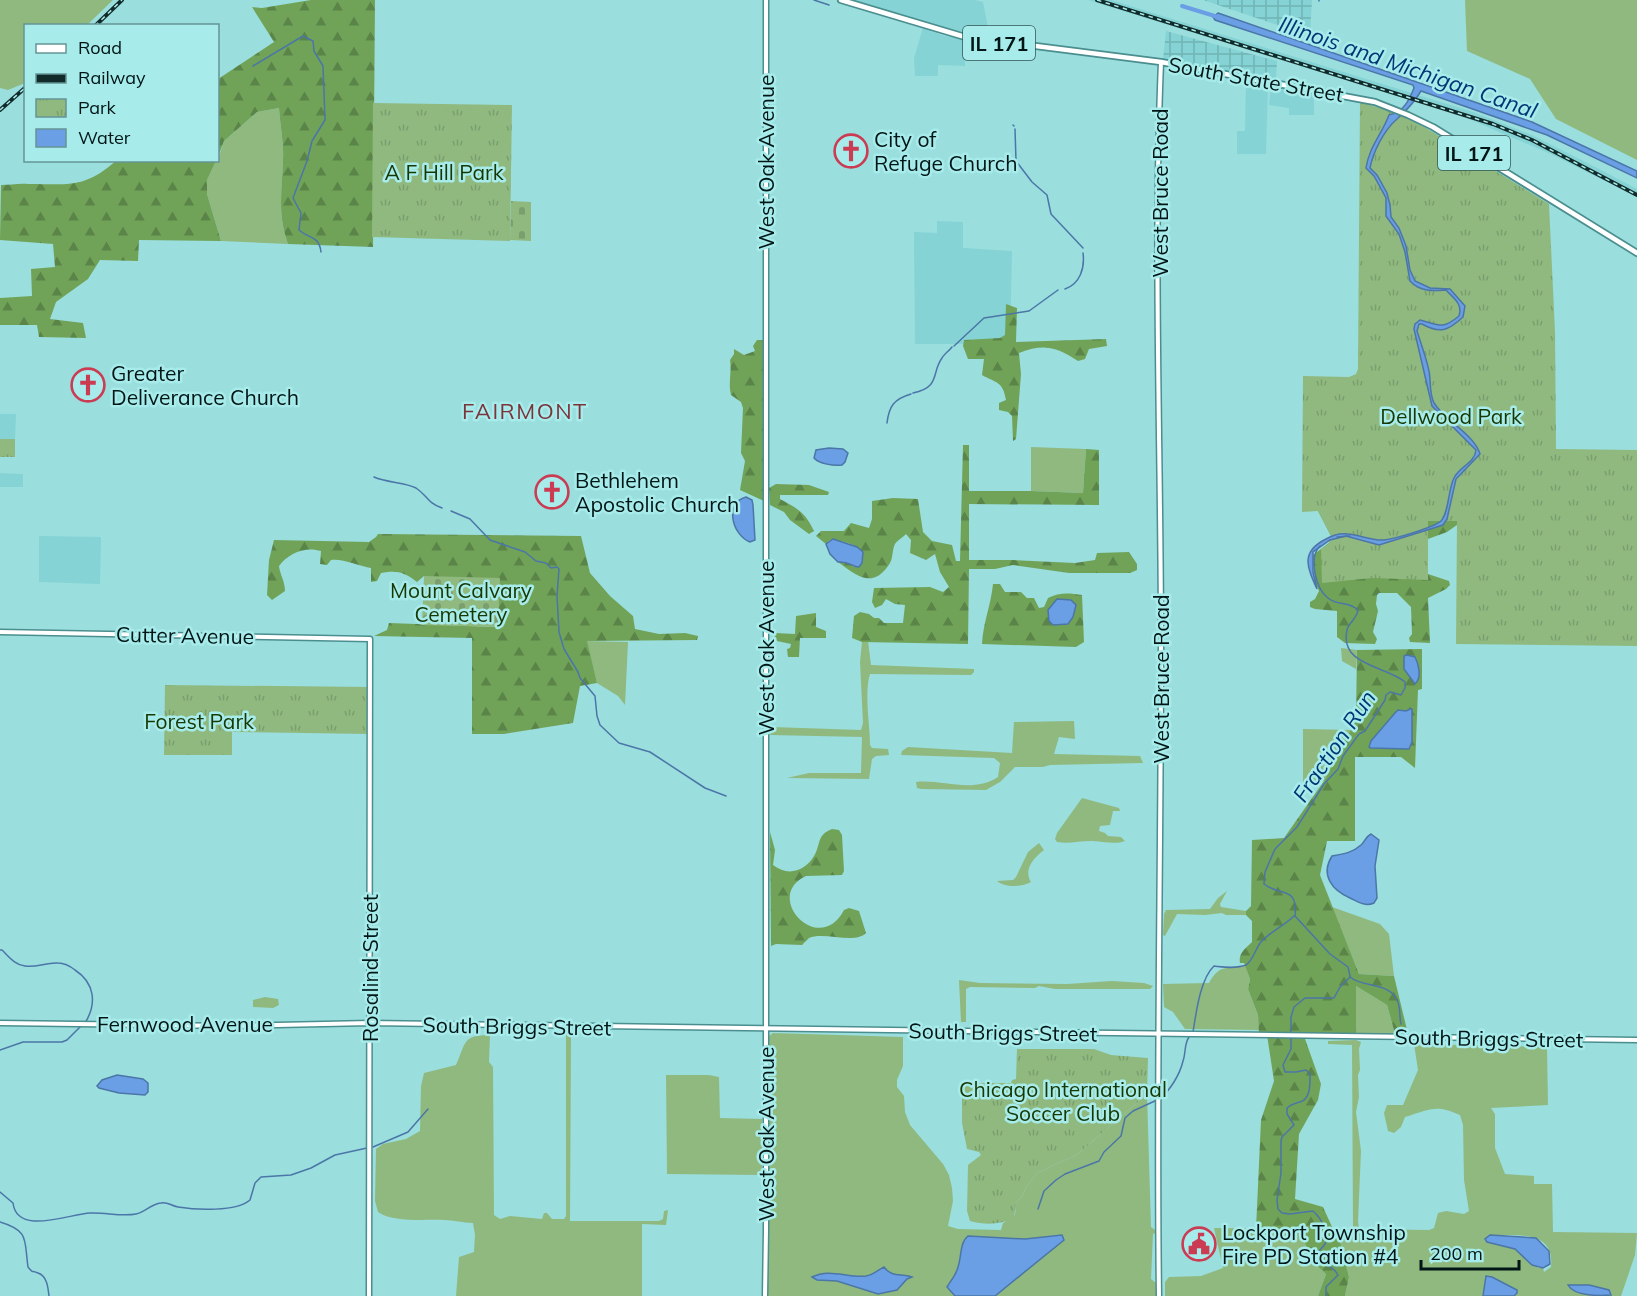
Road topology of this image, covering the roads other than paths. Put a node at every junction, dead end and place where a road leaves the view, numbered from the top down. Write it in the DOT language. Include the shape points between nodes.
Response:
graph roads {
  1 [pos="766,0"];
  2 [pos="841,0"];
  3 [pos="1161,62"];
  4 [pos="1637,253"];
  5 [pos="0,632"];
  6 [pos="370,639"];
  7 [pos="0,1023"];
  8 [pos="370,1023"];
  9 [pos="765,1030"];
  10 [pos="1159,1034"];
  11 [pos="1637,1040"];
  12 [pos="369,1296"];
  13 [pos="765,1296"];
  14 [pos="1160,1296"];
  1 -- 9 [label="street, West Oak Avenue"];
  2 -- 3 [label="main road, South State Street / IL 171" via="965,37"];
  3 -- 4 [label="main road, South State Street / IL 171" via="1358,98 1408,115"];
  3 -- 10 [label="street, West Bruce Road"];
  5 -- 6 [label="street, Cutter Avenue"];
  6 -- 8 [label="street, Rosalind Street"];
  7 -- 8 [label="street, Fernwood Avenue"];
  8 -- 9 [label="street, South Briggs Street"];
  8 -- 12 [label="street, Rosalind Street"];
  9 -- 10 [label="street, South Briggs Street"];
  9 -- 13 [label="street, West Oak Avenue"];
  10 -- 11 [label="street, South Briggs Street"];
  10 -- 14 [label="street, West Bruce Road"];
}
